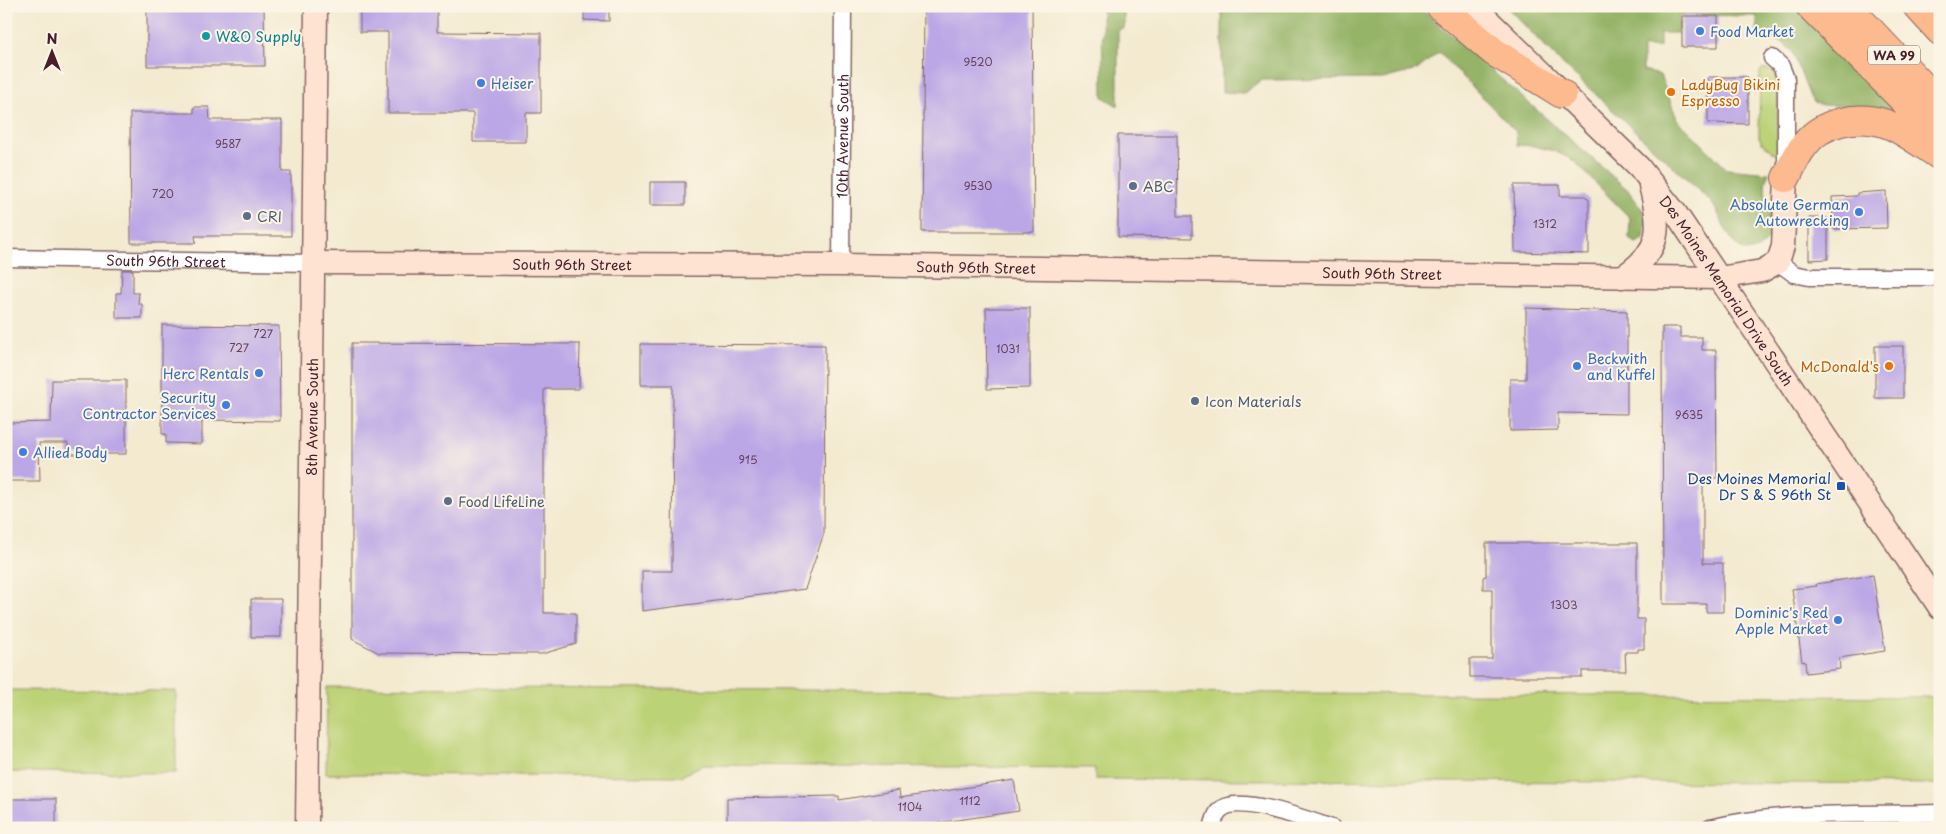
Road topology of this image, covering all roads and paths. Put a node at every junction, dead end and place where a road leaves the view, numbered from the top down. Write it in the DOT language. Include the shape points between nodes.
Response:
graph roads {
  1 [pos="316,6"];
  2 [pos="843,6"];
  3 [pos="1440,6"];
  4 [pos="1474,6"];
  5 [pos="1810,6"];
  6 [pos="1848,6"];
  7 [pos="1917,6"];
  8 [pos="1940,30"];
  9 [pos="1772,58"];
  10 [pos="1562,94"];
  11 [pos="1940,104"];
  12 [pos="1940,137"];
  13 [pos="1940,156"];
  14 [pos="1786,178"];
  15 [pos="1649,179"];
  16 [pos="6,258"];
  17 [pos="1778,262"];
  18 [pos="314,263"];
  19 [pos="841,265"];
  20 [pos="1622,277"];
  21 [pos="1940,277"];
  22 [pos="1719,278"];
  23 [pos="1940,608"];
  24 [pos="1940,813"];
  25 [pos="307,828"];
  26 [pos="1212,828"];
  27 [pos="1332,828"];
  28 [pos="1710,828"];
  1 -- 18 [label="street, 8th Avenue South"];
  2 -- 19 [label="street, 10th Avenue South"];
  3 -- 10 [label="highway" via="1494,52"];
  4 -- 10 [label="street, Des Moines Memorial Drive South"];
  5 -- 12 [label="highway"];
  6 -- 11 [label="highway, WA 99"];
  7 -- 8 [label="highway"];
  9 -- 14 [label="street" via="1786,79"];
  10 -- 15 [label="street, Des Moines Memorial Drive South"];
  13 -- 14 [label="highway" via="1888,125 1856,119 1826,127 1816,134 1803,146"];
  14 -- 17 [label="street" via="1783,246"];
  15 -- 20 [label="street" via="1657,211 1652,251 1639,266"];
  15 -- 22 [label="street, Des Moines Memorial Drive South"];
  16 -- 18 [label="street, South 96th Street"];
  17 -- 21 [label="street" via="1794,274 1809,277"];
  17 -- 22 [label="street, South 96th Street" via="1762,271"];
  18 -- 19 [label="street, South 96th Street"];
  18 -- 25 [label="street, 8th Avenue South"];
  19 -- 20 [label="street, South 96th Street"];
  20 -- 22 [label="street, South 96th Street"];
  22 -- 23 [label="street, Des Moines Memorial Drive South"];
  24 -- 28 [label="street" via="1771,818"];
  26 -- 27 [label="street" via="1220,810 1229,805 1252,805 1280,811"];
}
